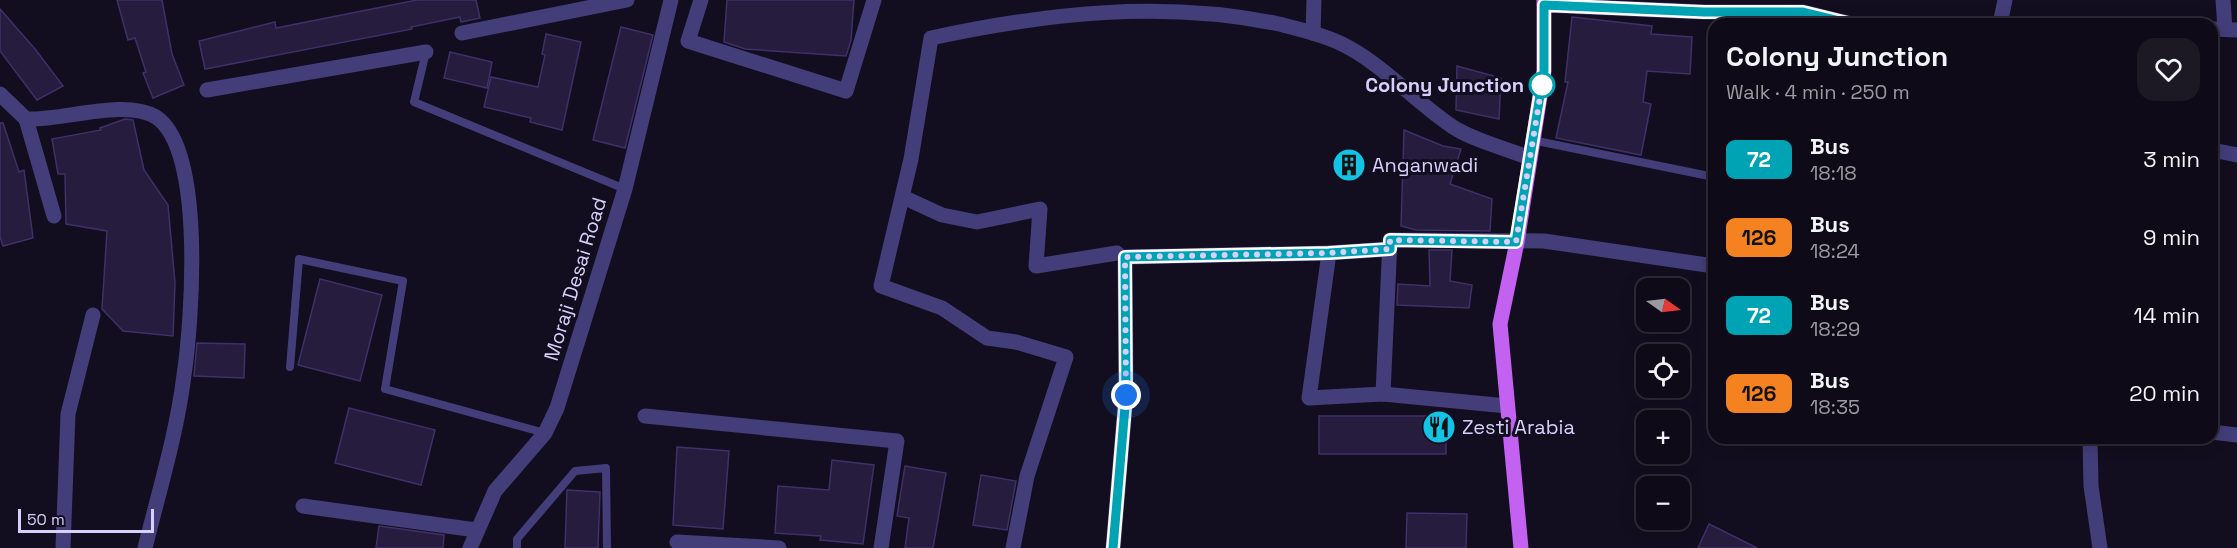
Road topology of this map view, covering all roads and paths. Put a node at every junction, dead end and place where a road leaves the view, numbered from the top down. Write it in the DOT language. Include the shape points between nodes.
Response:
graph roads {
  1 [pos="627,0"];
  2 [pos="671,0"];
  3 [pos="701,0"];
  4 [pos="874,0"];
  5 [pos="1314,0"];
  6 [pos="2005,0"];
  7 [pos="2223,0"];
  8 [pos="1544,2"];
  9 [pos="1828,18"];
  10 [pos="2001,18"];
  11 [pos="2225,29"];
  12 [pos="462,33"];
  13 [pos="1313,33"];
  14 [pos="426,52"];
  15 [pos="207,90"];
  16 [pos="0,94"];
  17 [pos="26,119"];
  18 [pos="1532,140"];
  19 [pos="2218,151"];
  20 [pos="2237,155"];
  21 [pos="1529,158"];
  22 [pos="1708,176"];
  23 [pos="625,189"];
  24 [pos="903,197"];
  25 [pos="54,216"];
  26 [pos="1516,242"];
  27 [pos="1390,249"];
  28 [pos="1117,253"];
  29 [pos="1329,253"];
  30 [pos="1708,265"];
  31 [pos="93,315"];
  32 [pos="290,367"];
  33 [pos="1383,394"];
  34 [pos="1507,406"];
  35 [pos="645,416"];
  36 [pos="544,433"];
  37 [pos="2218,433"];
  38 [pos="2237,435"];
  39 [pos="2090,444"];
  40 [pos="303,506"];
  41 [pos="476,530"];
  42 [pos="676,542"];
  43 [pos="63,548"];
  44 [pos="145,548"];
  45 [pos="470,548"];
  46 [pos="517,548"];
  47 [pos="607,548"];
  48 [pos="779,548"];
  49 [pos="881,548"];
  50 [pos="1013,548"];
  51 [pos="1113,548"];
  52 [pos="1521,548"];
  53 [pos="2100,548"];
  1 -- 12 [label="street"];
  2 -- 23 [label="street, Moraji Desai Road"];
  3 -- 4 [label="street" via="688,41 846,91"];
  5 -- 13 [label="street"];
  6 -- 10 [label="street"];
  7 -- 11 [label="street"];
  8 -- 9 [label="street" via="1704,12 1803,12"];
  8 -- 18 [label="main road" via="1544,71"];
  13 -- 21 [label="street" via="1339,42 1370,61 1456,128"];
  13 -- 24 [label="street" via="1219,12 1118,8 930,40"];
  14 -- 15 [label="street"];
  14 -- 23 [label="lane" via="414,102"];
  16 -- 17 [label="street"];
  17 -- 25 [label="street"];
  17 -- 44 [label="street" via="128,110 154,116 171,130 180,152 190,216 191,296 184,376"];
  18 -- 21 [label="main road"];
  18 -- 22 [label="lane"];
  19 -- 20 [label="street"];
  21 -- 26 [label="main road"];
  23 -- 36 [label="street, Moraji Desai Road" via="557,408"];
  24 -- 28 [label="street" via="942,215 977,222 1040,209 1036,266"];
  24 -- 50 [label="street" via="883,289 942,308 987,338 1066,357 1027,476"];
  26 -- 27 [label="street" via="1390,240"];
  26 -- 30 [label="street" via="1544,241"];
  26 -- 34 [label="main road" via="1500,324"];
  27 -- 29 [label="street"];
  27 -- 33 [label="street"];
  29 -- 33 [label="street" via="1309,398"];
  29 -- 51 [label="street" via="1125,257 1126,395"];
  31 -- 43 [label="street" via="68,414"];
  32 -- 36 [label="lane" via="299,259 403,281 385,389"];
  33 -- 34 [label="street"];
  34 -- 52 [label="main road"];
  35 -- 49 [label="street" via="897,441"];
  36 -- 41 [label="street, Moraji Desai Road" via="495,491"];
  37 -- 38 [label="street"];
  39 -- 53 [label="street" via="2091,486"];
  40 -- 41 [label="street"];
  41 -- 45 [label="street, Moraji Desai Road"];
  42 -- 48 [label="street"];
  46 -- 47 [label="lane" via="517,539 576,471 606,468"];
}
